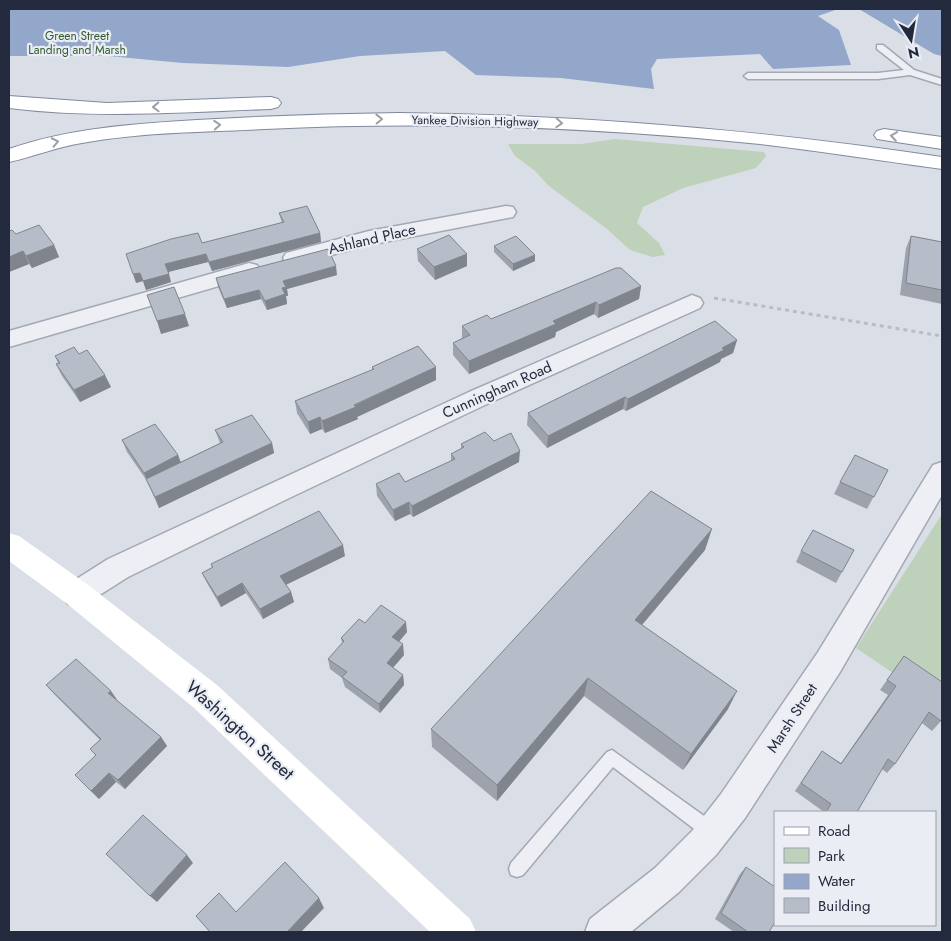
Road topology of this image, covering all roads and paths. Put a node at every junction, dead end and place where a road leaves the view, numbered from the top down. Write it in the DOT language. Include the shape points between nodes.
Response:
graph roads {
  1 [pos="880,47"];
  2 [pos="911,72"];
  3 [pos="748,76"];
  4 [pos="942,82"];
  5 [pos="9,102"];
  6 [pos="290,103"];
  7 [pos="578,105"];
  8 [pos="607,107"];
  9 [pos="662,111"];
  10 [pos="689,113"];
  11 [pos="744,118"];
  12 [pos="771,121"];
  13 [pos="867,132"];
  14 [pos="942,143"];
  15 [pos="9,156"];
  16 [pos="942,163"];
  17 [pos="506,212"];
  18 [pos="692,303"];
  19 [pos="942,336"];
  20 [pos="9,339"];
  21 [pos="940,481"];
  22 [pos="9,545"];
  23 [pos="76,594"];
  24 [pos="712,832"];
  25 [pos="517,869"];
  26 [pos="457,932"];
  27 [pos="603,932"];
  1 -- 2 [label="lane"];
  2 -- 3 [label="lane" via="878,76"];
  2 -- 4 [label="lane"];
  6 -- 5 [label="main road, one-way" via="83,108"];
  7 -- 8 [label="main road"];
  9 -- 10 [label="main road"];
  11 -- 12 [label="main road"];
  14 -- 13 [label="main road, one-way"];
  15 -- 16 [label="main road, Yankee Division Highway, one-way" via="64,140 162,129 277,122 419,119 597,125 729,135"];
  17 -- 20 [label="street, Ashland Place" via="369,238"];
  18 -- 19 [label="path" via="714,298"];
  18 -- 23 [label="street, Cunningham Road" via="274,493 118,568"];
  21 -- 24 [label="street, Marsh Street" via="829,662 733,806"];
  22 -- 23 [label="main road, Washington Street"];
  23 -- 26 [label="main road, Washington Street" via="205,696"];
  24 -- 25 [label="lane" via="612,757"];
  24 -- 27 [label="street, Marsh Street" via="667,880"];
}
